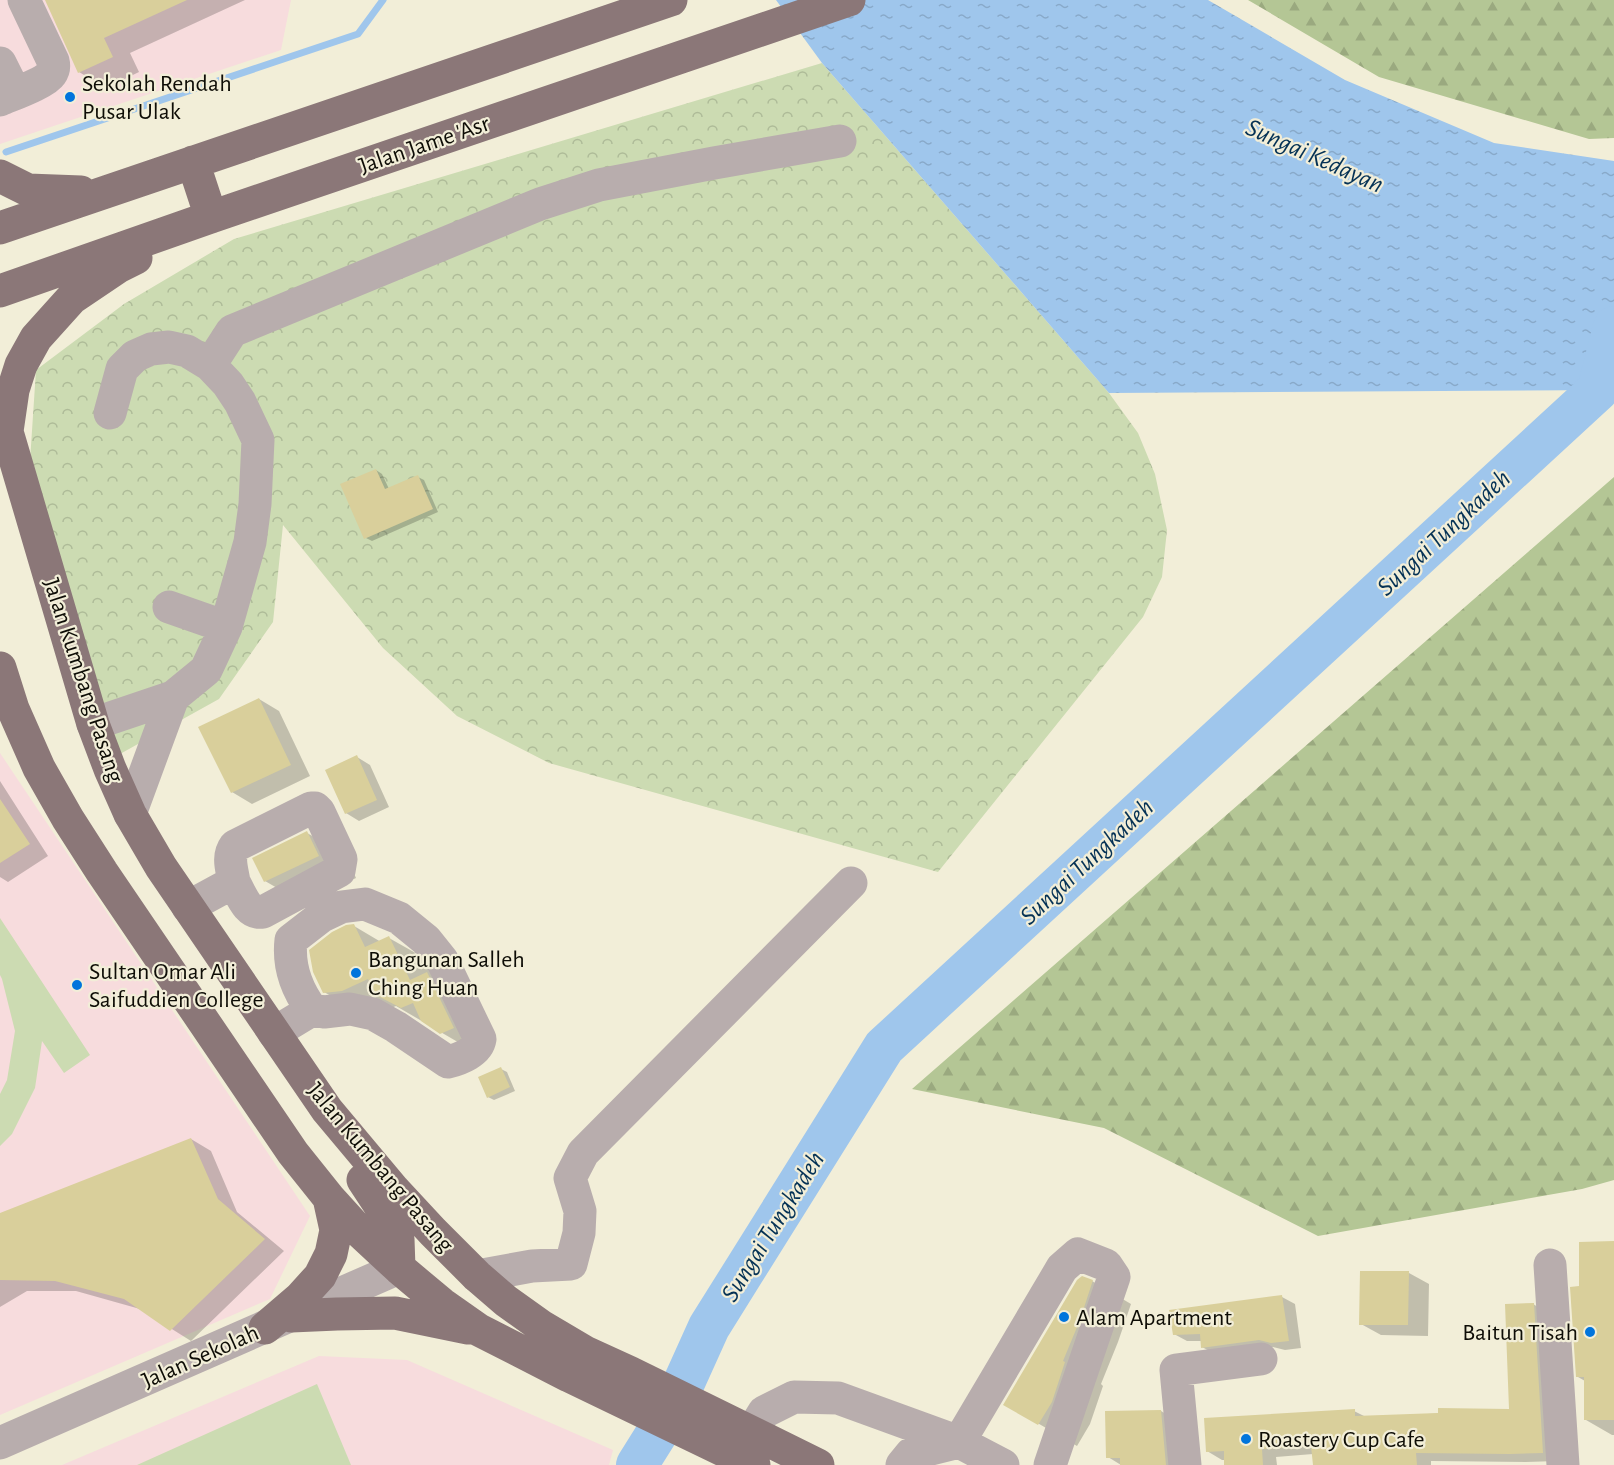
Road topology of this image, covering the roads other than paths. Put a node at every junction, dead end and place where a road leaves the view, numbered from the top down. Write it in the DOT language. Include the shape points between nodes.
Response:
graph roads {
  1 [pos="24,0"];
  2 [pos="671,0"];
  3 [pos="849,0"];
  4 [pos="0,63"];
  5 [pos="8,97"];
  6 [pos="840,141"];
  7 [pos="193,162"];
  8 [pos="0,176"];
  9 [pos="101,193"];
  10 [pos="211,217"];
  11 [pos="0,228"];
  12 [pos="0,291"];
  13 [pos="210,365"];
  14 [pos="110,413"];
  15 [pos="3,419"];
  16 [pos="169,607"];
  17 [pos="226,627"];
  18 [pos="0,668"];
  19 [pos="173,697"];
  20 [pos="93,724"];
  21 [pos="130,814"];
  22 [pos="234,882"];
  23 [pos="851,883"];
  24 [pos="188,907"];
  25 [pos="312,1010"];
  26 [pos="274,1033"];
  27 [pos="327,1110"];
  28 [pos="329,1198"];
  29 [pos="1550,1265"];
  30 [pos="399,1268"];
  31 [pos="477,1276"];
  32 [pos="507,1301"];
  33 [pos="278,1322"];
  34 [pos="479,1330"];
  35 [pos="1261,1359"];
  36 [pos="624,1386"];
  37 [pos="959,1442"];
  38 [pos="0,1443"];
  39 [pos="736,1448"];
  40 [pos="818,1465"];
  41 [pos="902,1465"];
  42 [pos="1003,1465"];
  43 [pos="1050,1465"];
  44 [pos="1185,1465"];
  45 [pos="1563,1465"];
  1 -- 5 [label="street" via="54,68 44,80"];
  2 -- 7 [label="main road"];
  3 -- 10 [label="main road, Jalan Jame 'Asr"];
  4 -- 5 [label="street"];
  6 -- 13 [label="street" via="599,185 540,204 232,331"];
  7 -- 9 [label="main road"];
  7 -- 10 [label="main road"];
  8 -- 9 [label="main road" via="28,190"];
  9 -- 11 [label="main road"];
  10 -- 12 [label="main road, Jalan Jame 'Asr"];
  10 -- 15 [label="main road" via="118,267 72,298 36,338 21,364"];
  13 -- 14 [label="street" via="187,351 170,347 135,356 122,369"];
  13 -- 17 [label="street" via="240,402 258,440 250,542"];
  15 -- 20 [label="main road, Jalan Kumbang Pasang"];
  16 -- 17 [label="street"];
  17 -- 19 [label="street" via="206,670"];
  18 -- 28 [label="main road, Jalan Kumbang Pasang" via="39,768 68,819 279,1133"];
  19 -- 20 [label="street"];
  19 -- 21 [label="street"];
  20 -- 21 [label="main road, Jalan Kumbang Pasang"];
  21 -- 24 [label="main road, Jalan Kumbang Pasang"];
  22 -- 24 [label="street"];
  23 -- 31 [label="street" via="583,1153 570,1178 580,1210 571,1264"];
  24 -- 26 [label="main road, Jalan Kumbang Pasang"];
  25 -- 25 [label="street" via="350,1009 373,1014 448,1062 479,1045 480,1039 442,960 426,940 399,918 365,904 341,907 322,916 291,940 294,978"];
  25 -- 26 [label="street"];
  26 -- 27 [label="main road, Jalan Kumbang Pasang"];
  27 -- 30 [label="main road" via="348,1158 390,1221 398,1239"];
  27 -- 31 [label="main road, Jalan Kumbang Pasang" via="394,1190"];
  28 -- 30 [label="main road, Jalan Kumbang Pasang"];
  28 -- 33 [label="main road" via="336,1230 331,1254 320,1276"];
  29 -- 45 [label="street"];
  30 -- 32 [label="main road" via="438,1275"];
  30 -- 33 [label="street, Jalan Sekolah"];
  30 -- 34 [label="main road, Jalan Kumbang Pasang"];
  31 -- 32 [label="main road, Jalan Kumbang Pasang"];
  32 -- 36 [label="main road, Jalan Kumbang Pasang" via="585,1352"];
  33 -- 34 [label="main road" via="337,1314 394,1313"];
  33 -- 38 [label="street, Jalan Sekolah"];
  34 -- 36 [label="main road, Jalan Kumbang Pasang" via="569,1376"];
  35 -- 44 [label="street" via="1176,1370"];
  36 -- 39 [label="main road, Jalan Kumbang Pasang"];
  37 -- 39 [label="street" via="838,1398 794,1397 764,1412"];
  37 -- 41 [label="street" via="911,1454"];
  37 -- 42 [label="street"];
  37 -- 43 [label="street" via="1062,1268 1078,1254 1106,1265 1114,1277"];
  39 -- 40 [label="main road, Jalan Kumbang Pasang"];
}
